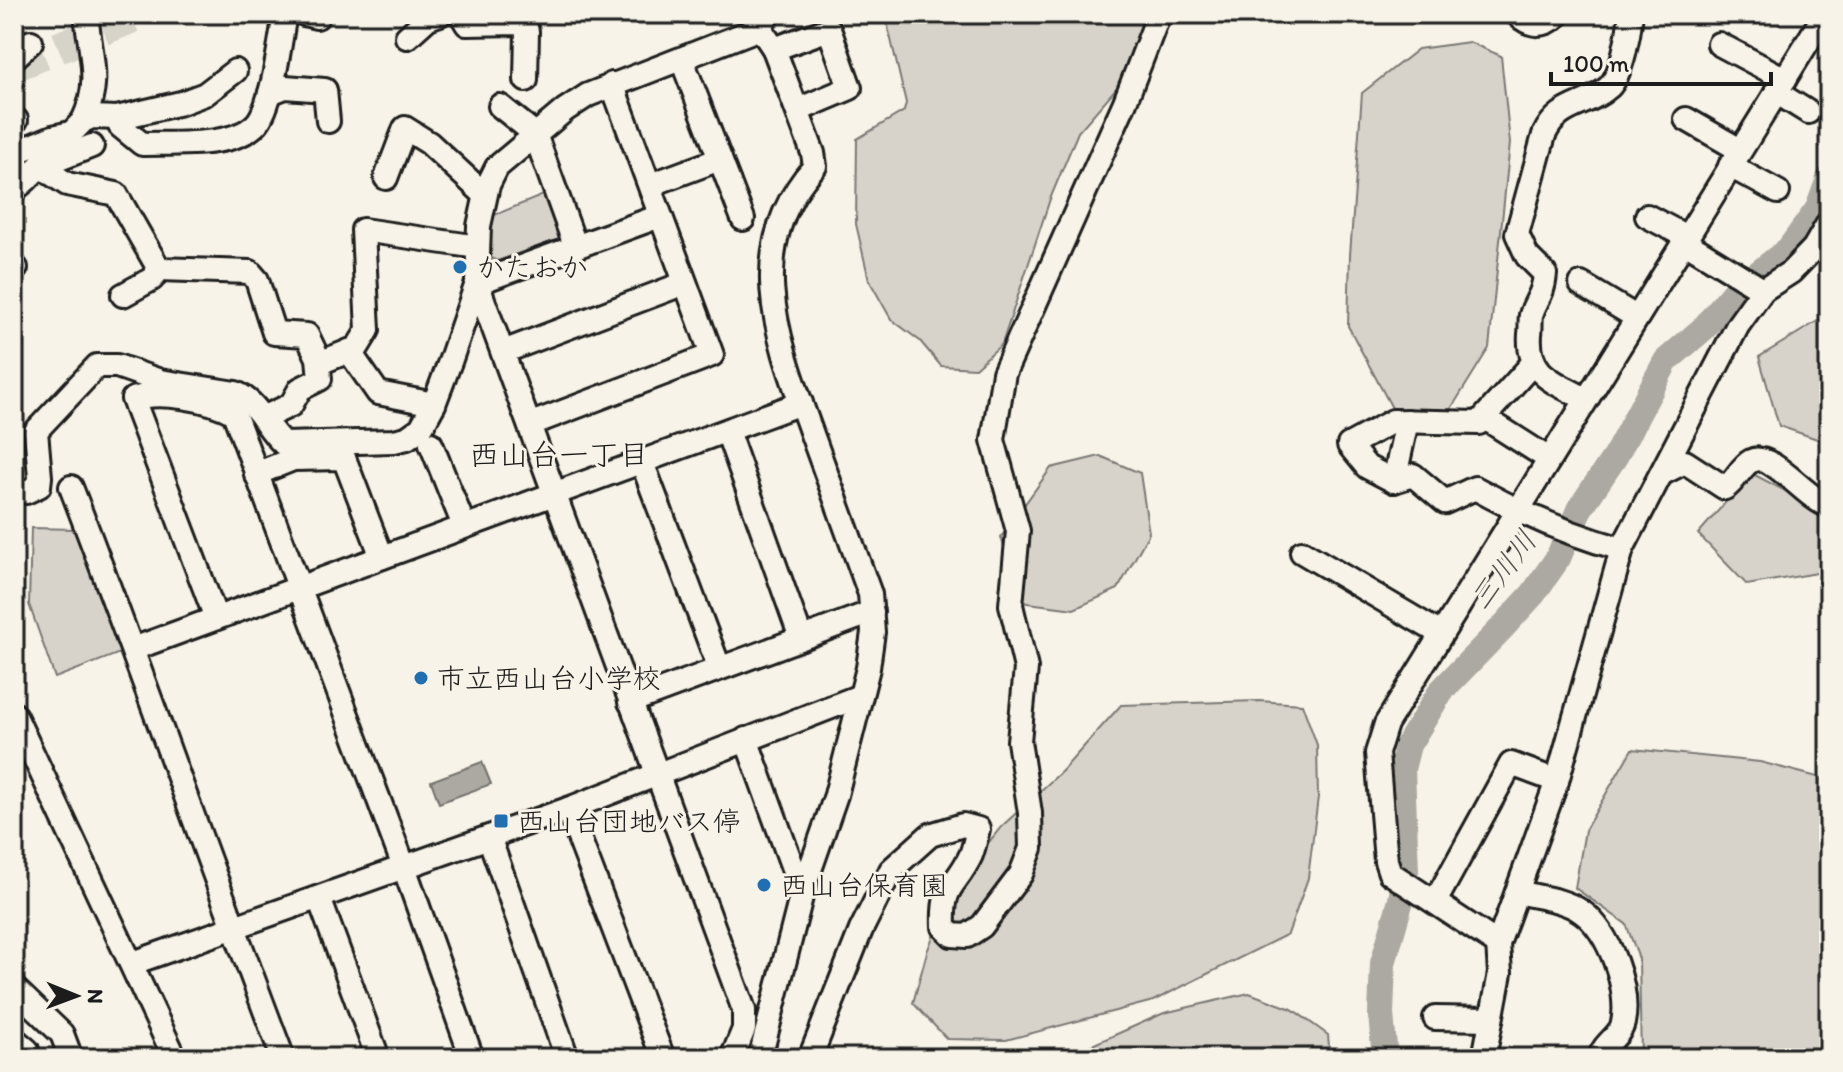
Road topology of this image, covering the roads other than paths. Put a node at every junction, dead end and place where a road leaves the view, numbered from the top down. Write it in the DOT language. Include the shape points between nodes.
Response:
graph roads {
  1 [pos="86,14"];
  2 [pos="285,14"];
  3 [pos="440,14"];
  4 [pos="1159,14"];
  5 [pos="1517,14"];
  6 [pos="1559,14"];
  7 [pos="1631,14"];
  8 [pos="1825,14"];
  9 [pos="764,21"];
  10 [pos="467,26"];
  11 [pos="407,37"];
  12 [pos="31,42"];
  13 [pos="1719,44"];
  14 [pos="774,49"];
  15 [pos="14,58"];
  16 [pos="682,60"];
  17 [pos="235,71"];
  18 [pos="526,80"];
  19 [pos="612,84"];
  20 [pos="1780,86"];
  21 [pos="270,93"];
  22 [pos="500,106"];
  23 [pos="798,110"];
  24 [pos="1808,112"];
  25 [pos="117,118"];
  26 [pos="1686,119"];
  27 [pos="328,121"];
  28 [pos="78,127"];
  29 [pos="535,134"];
  30 [pos="92,146"];
  31 [pos="14,153"];
  32 [pos="1735,158"];
  33 [pos="720,159"];
  34 [pos="40,166"];
  35 [pos="386,178"];
  36 [pos="650,185"];
  37 [pos="14,190"];
  38 [pos="1778,192"];
  39 [pos="485,195"];
  40 [pos="660,216"];
  41 [pos="1647,216"];
  42 [pos="743,219"];
  43 [pos="1829,222"];
  44 [pos="1685,242"];
  45 [pos="575,245"];
  46 [pos="478,247"];
  47 [pos="159,269"];
  48 [pos="477,283"];
  49 [pos="685,283"];
  50 [pos="1581,284"];
  51 [pos="1762,289"];
  52 [pos="123,295"];
  53 [pos="1636,317"];
  54 [pos="349,351"];
  55 [pos="503,352"];
  56 [pos="319,363"];
  57 [pos="1533,363"];
  58 [pos="1585,399"];
  59 [pos="801,403"];
  60 [pos="434,404"];
  61 [pos="263,418"];
  62 [pos="1407,421"];
  63 [pos="1491,422"];
  64 [pos="531,424"];
  65 [pos="727,431"];
  66 [pos="431,444"];
  67 [pos="1549,459"];
  68 [pos="642,462"];
  69 [pos="1663,473"];
  70 [pos="256,474"];
  71 [pos="1394,481"];
  72 [pos="71,487"];
  73 [pos="14,492"];
  74 [pos="554,493"];
  75 [pos="1829,506"];
  76 [pos="1518,512"];
  77 [pos="464,526"];
  78 [pos="1622,549"];
  79 [pos="1302,552"];
  80 [pos="382,557"];
  81 [pos="299,588"];
  82 [pos="872,612"];
  83 [pos="216,618"];
  84 [pos="1441,634"];
  85 [pos="801,638"];
  86 [pos="133,649"];
  87 [pos="719,667"];
  88 [pos="860,696"];
  89 [pos="630,702"];
  90 [pos="14,714"];
  91 [pos="746,739"];
  92 [pos="657,773"];
  93 [pos="1557,781"];
  94 [pos="568,809"];
  95 [pos="489,837"];
  96 [pos="404,867"];
  97 [pos="1517,892"];
  98 [pos="802,893"];
  99 [pos="319,898"];
  100 [pos="1427,898"];
  101 [pos="233,929"];
  102 [pos="1498,944"];
  103 [pos="133,963"];
  104 [pos="14,988"];
  105 [pos="1435,1018"];
  106 [pos="1491,1019"];
  107 [pos="736,1050"];
  108 [pos="762,1054"];
  109 [pos="71,1058"];
  110 [pos="175,1058"];
  111 [pos="283,1058"];
  112 [pos="378,1058"];
  113 [pos="472,1058"];
  114 [pos="567,1058"];
  115 [pos="663,1058"];
  116 [pos="810,1058"];
  117 [pos="1484,1058"];
  118 [pos="1600,1058"];
  1 -- 28 [label="street" via="94,93"];
  2 -- 21 [label="street"];
  3 -- 11 [label="street"];
  4 -- 116 [label="street" via="1004,373 993,440 1018,531 1011,605 1026,668 1019,741 1031,848 1021,874 982,926 967,936 952,935 944,927 943,905 948,887 971,855 978,829 963,825 930,835 891,870"];
  5 -- 6 [label="street" via="1538,25"];
  7 -- 57 [label="street" via="1610,85 1551,120 1522,210 1517,234 1545,274 1532,315"];
  8 -- 20 [label="street"];
  9 -- 14 [label="street"];
  9 -- 16 [label="street"];
  10 -- 18 [label="street" via="523,23"];
  12 -- 15 [label="street"];
  13 -- 20 [label="street"];
  14 -- 23 [label="street"];
  14 -- 23 [label="street" via="829,29 850,88"];
  16 -- 19 [label="street"];
  16 -- 33 [label="street"];
  17 -- 25 [label="street" via="205,94"];
  19 -- 29 [label="street"];
  19 -- 36 [label="street"];
  20 -- 24 [label="street"];
  20 -- 32 [label="street"];
  21 -- 25 [label="street" via="257,123 224,139 142,144"];
  21 -- 27 [label="street" via="285,87 325,90"];
  22 -- 29 [label="street"];
  23 -- 59 [label="street" via="815,166 778,228 771,293"];
  25 -- 28 [label="street" via="92,117"];
  26 -- 32 [label="street"];
  28 -- 31 [label="street"];
  28 -- 34 [label="street"];
  29 -- 39 [label="street" via="497,167"];
  29 -- 45 [label="street"];
  30 -- 34 [label="street"];
  32 -- 38 [label="street"];
  32 -- 44 [label="street"];
  33 -- 36 [label="street"];
  33 -- 42 [label="street"];
  34 -- 37 [label="street"];
  34 -- 47 [label="street" via="67,184 116,194"];
  35 -- 39 [label="street" via="405,128"];
  36 -- 40 [label="street"];
  39 -- 46 [label="street"];
  40 -- 45 [label="street"];
  40 -- 49 [label="street"];
  41 -- 44 [label="street" via="1681,234"];
  43 -- 51 [label="street" via="1798,264"];
  44 -- 51 [label="street"];
  44 -- 53 [label="street"];
  45 -- 48 [label="street"];
  46 -- 48 [label="street"];
  46 -- 54 [label="street" via="363,230 368,330"];
  47 -- 52 [label="street" via="152,279"];
  47 -- 56 [label="street" via="250,272 274,333 307,335"];
  48 -- 55 [label="street"];
  48 -- 60 [label="street"];
  49 -- 55 [label="street"];
  49 -- 64 [label="street" via="712,355"];
  50 -- 53 [label="street"];
  51 -- 69 [label="street" via="1732,335"];
  53 -- 58 [label="street"];
  54 -- 56 [label="street"];
  54 -- 60 [label="street" via="378,393"];
  55 -- 64 [label="street"];
  56 -- 61 [label="street" via="320,379 300,389 291,405"];
  57 -- 58 [label="street" via="1539,373"];
  57 -- 62 [label="street" via="1479,423"];
  58 -- 67 [label="street"];
  59 -- 65 [label="street"];
  59 -- 82 [label="street"];
  60 -- 61 [label="street" via="421,428 394,441 284,444"];
  61 -- 73 [label="street" via="247,397 236,393 97,366 36,431 39,486"];
  62 -- 71 [label="street"];
  62 -- 71 [label="street" via="1393,421 1349,445 1367,467"];
  63 -- 67 [label="street"];
  64 -- 74 [label="street"];
  65 -- 68 [label="street"];
  65 -- 85 [label="street"];
  66 -- 77 [label="street"];
  67 -- 76 [label="street"];
  68 -- 74 [label="street"];
  68 -- 87 [label="street"];
  69 -- 75 [label="street" via="1685,462 1725,488 1746,464 1768,460"];
  69 -- 78 [label="street"];
  70 -- 80 [label="street" via="293,459 344,458"];
  70 -- 81 [label="street"];
  70 -- 83 [label="street" via="234,413 220,405 149,393 133,399"];
  71 -- 76 [label="street" via="1413,475 1445,502 1475,488"];
  72 -- 86 [label="street"];
  74 -- 77 [label="street"];
  74 -- 89 [label="street"];
  76 -- 78 [label="street"];
  76 -- 84 [label="street"];
  77 -- 80 [label="street"];
  78 -- 93 [label="street"];
  79 -- 84 [label="street"];
  80 -- 81 [label="street"];
  81 -- 83 [label="street"];
  81 -- 96 [label="street"];
  82 -- 85 [label="street"];
  82 -- 88 [label="street" via="871,650"];
  83 -- 86 [label="street"];
  84 -- 100 [label="street" via="1386,724 1377,753 1390,873"];
  85 -- 87 [label="street"];
  86 -- 101 [label="street"];
  87 -- 89 [label="street"];
  88 -- 91 [label="street"];
  88 -- 98 [label="street" via="836,795"];
  89 -- 92 [label="street"];
  90 -- 103 [label="street"];
  91 -- 92 [label="street"];
  91 -- 98 [label="street"];
  92 -- 94 [label="street"];
  92 -- 107 [label="street" via="744,1010"];
  93 -- 97 [label="street"];
  93 -- 100 [label="street" via="1511,764"];
  94 -- 95 [label="street"];
  94 -- 115 [label="street"];
  95 -- 96 [label="street"];
  95 -- 114 [label="street"];
  96 -- 99 [label="street"];
  96 -- 113 [label="street"];
  97 -- 102 [label="street"];
  97 -- 118 [label="street" via="1572,906 1603,938 1624,988 1624,1010 1622,1027"];
  98 -- 108 [label="street"];
  99 -- 101 [label="street"];
  99 -- 112 [label="street"];
  100 -- 102 [label="street"];
  101 -- 103 [label="street"];
  101 -- 111 [label="street"];
  102 -- 106 [label="street" via="1500,973"];
  103 -- 110 [label="street"];
  104 -- 109 [label="street" via="62,1034"];
  105 -- 106 [label="street"];
  106 -- 117 [label="street"];
  107 -- 108 [label="street"];
}
